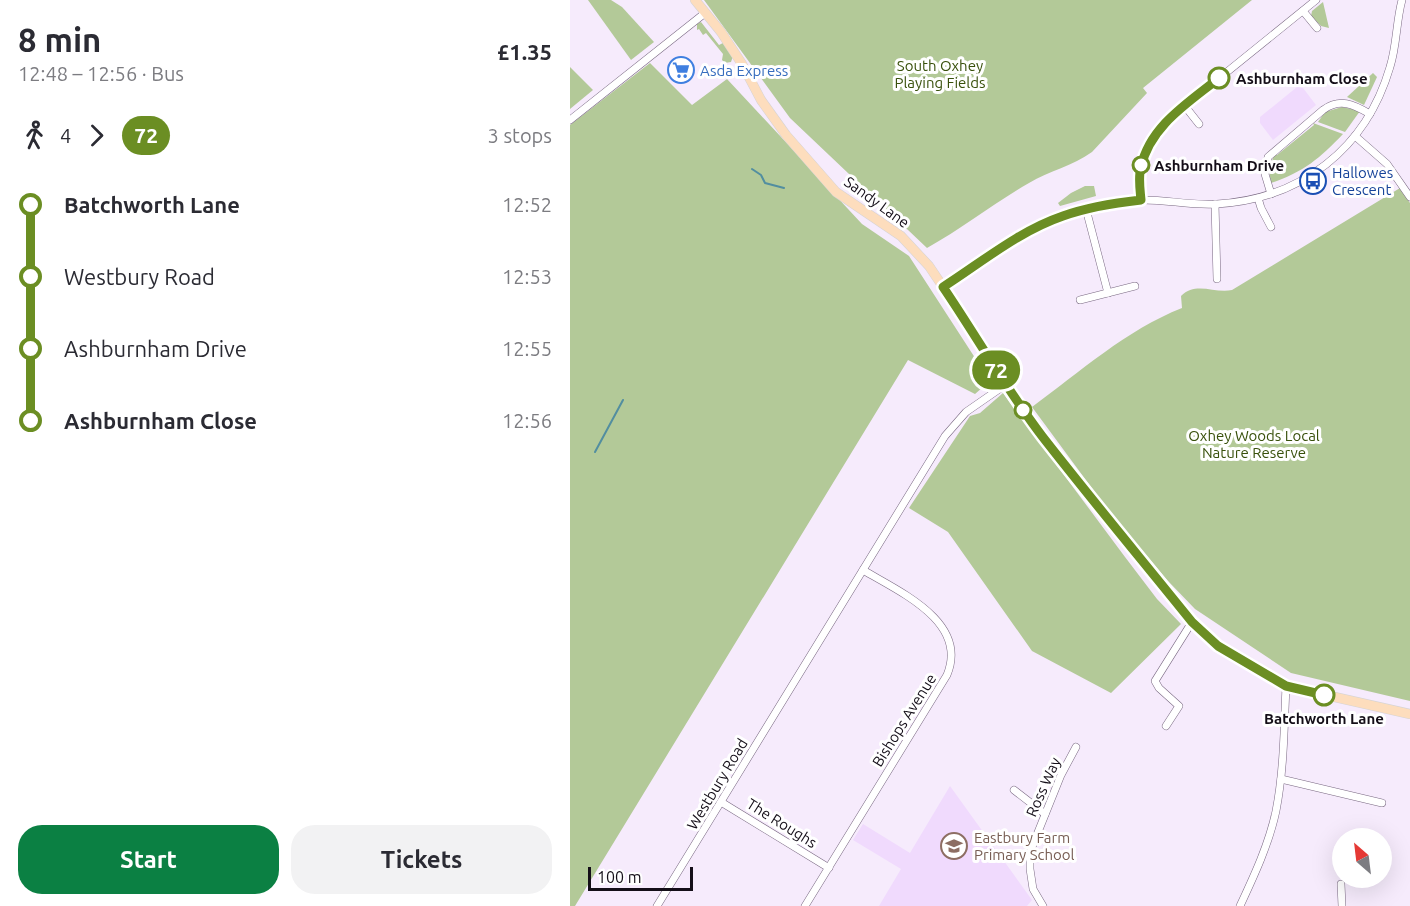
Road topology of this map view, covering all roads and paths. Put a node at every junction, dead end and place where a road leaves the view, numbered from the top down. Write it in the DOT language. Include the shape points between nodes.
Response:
graph roads {
  1 [pos="695,0"];
  2 [pos="1316,0"];
  3 [pos="1402,0"];
  4 [pos="1303,11"];
  5 [pos="705,13"];
  6 [pos="1317,28"];
  7 [pos="1184,105"];
  8 [pos="1370,114"];
  9 [pos="570,120"];
  10 [pos="1199,124"];
  11 [pos="1355,136"];
  12 [pos="1271,194"];
  13 [pos="1410,197"];
  14 [pos="1258,198"];
  15 [pos="1141,200"];
  16 [pos="1215,204"];
  17 [pos="1086,209"];
  18 [pos="1271,227"];
  19 [pos="1217,279"];
  20 [pos="1135,286"];
  21 [pos="943,287"];
  22 [pos="1108,293"];
  23 [pos="1080,300"];
  24 [pos="1005,385"];
  25 [pos="863,570"];
  26 [pos="1192,622"];
  27 [pos="1286,686"];
  28 [pos="1410,714"];
  29 [pos="1166,726"];
  30 [pos="1076,747"];
  31 [pos="1281,779"];
  32 [pos="1014,790"];
  33 [pos="721,802"];
  34 [pos="1382,803"];
  35 [pos="1045,814"];
  36 [pos="829,868"];
  37 [pos="1341,888"];
  38 [pos="657,906"];
  39 [pos="805,906"];
  40 [pos="1043,906"];
  41 [pos="1240,906"];
  42 [pos="1342,906"];
  1 -- 5 [label="main road, Sandy Lane"];
  2 -- 4 [label="street"];
  3 -- 8 [label="street" via="1392,62"];
  4 -- 6 [label="street"];
  4 -- 7 [label="street"];
  5 -- 9 [label="street"];
  5 -- 21 [label="main road, Sandy Lane" via="786,135 836,192 901,236"];
  7 -- 10 [label="street"];
  7 -- 15 [label="street" via="1161,126 1145,153 1140,170"];
  8 -- 11 [label="street"];
  8 -- 12 [label="street" via="1345,102 1328,107 1311,120 1268,157 1265,174"];
  11 -- 12 [label="street" via="1315,174"];
  11 -- 13 [label="street" via="1388,164"];
  12 -- 14 [label="street"];
  14 -- 16 [label="street"];
  14 -- 18 [label="street"];
  15 -- 16 [label="street"];
  15 -- 17 [label="street"];
  16 -- 19 [label="street"];
  17 -- 21 [label="street" via="1022,235"];
  17 -- 22 [label="street"];
  20 -- 22 [label="street"];
  21 -- 24 [label="main road, Sandy Lane"];
  22 -- 23 [label="street"];
  24 -- 25 [label="street, Westbury Road" via="957,421 945,436"];
  24 -- 26 [label="main road, Sandy Lane"];
  25 -- 33 [label="street, Westbury Road"];
  25 -- 36 [label="street, Bishops Avenue" via="930,613 945,632 952,656 947,675"];
  26 -- 27 [label="main road, Sandy Lane" via="1218,646"];
  26 -- 29 [label="street" via="1155,681 1179,706"];
  27 -- 28 [label="main road, Sandy Lane"];
  27 -- 31 [label="street"];
  30 -- 35 [label="street, Ross Way"];
  31 -- 34 [label="street"];
  31 -- 41 [label="street" via="1271,829"];
  32 -- 35 [label="street"];
  33 -- 36 [label="street, The Roughs"];
  33 -- 38 [label="street, Westbury Road"];
  35 -- 40 [label="street, Ross Way" via="1029,859 1033,889"];
  36 -- 39 [label="street, Bishops Avenue"];
  37 -- 42 [label="street"];
}
